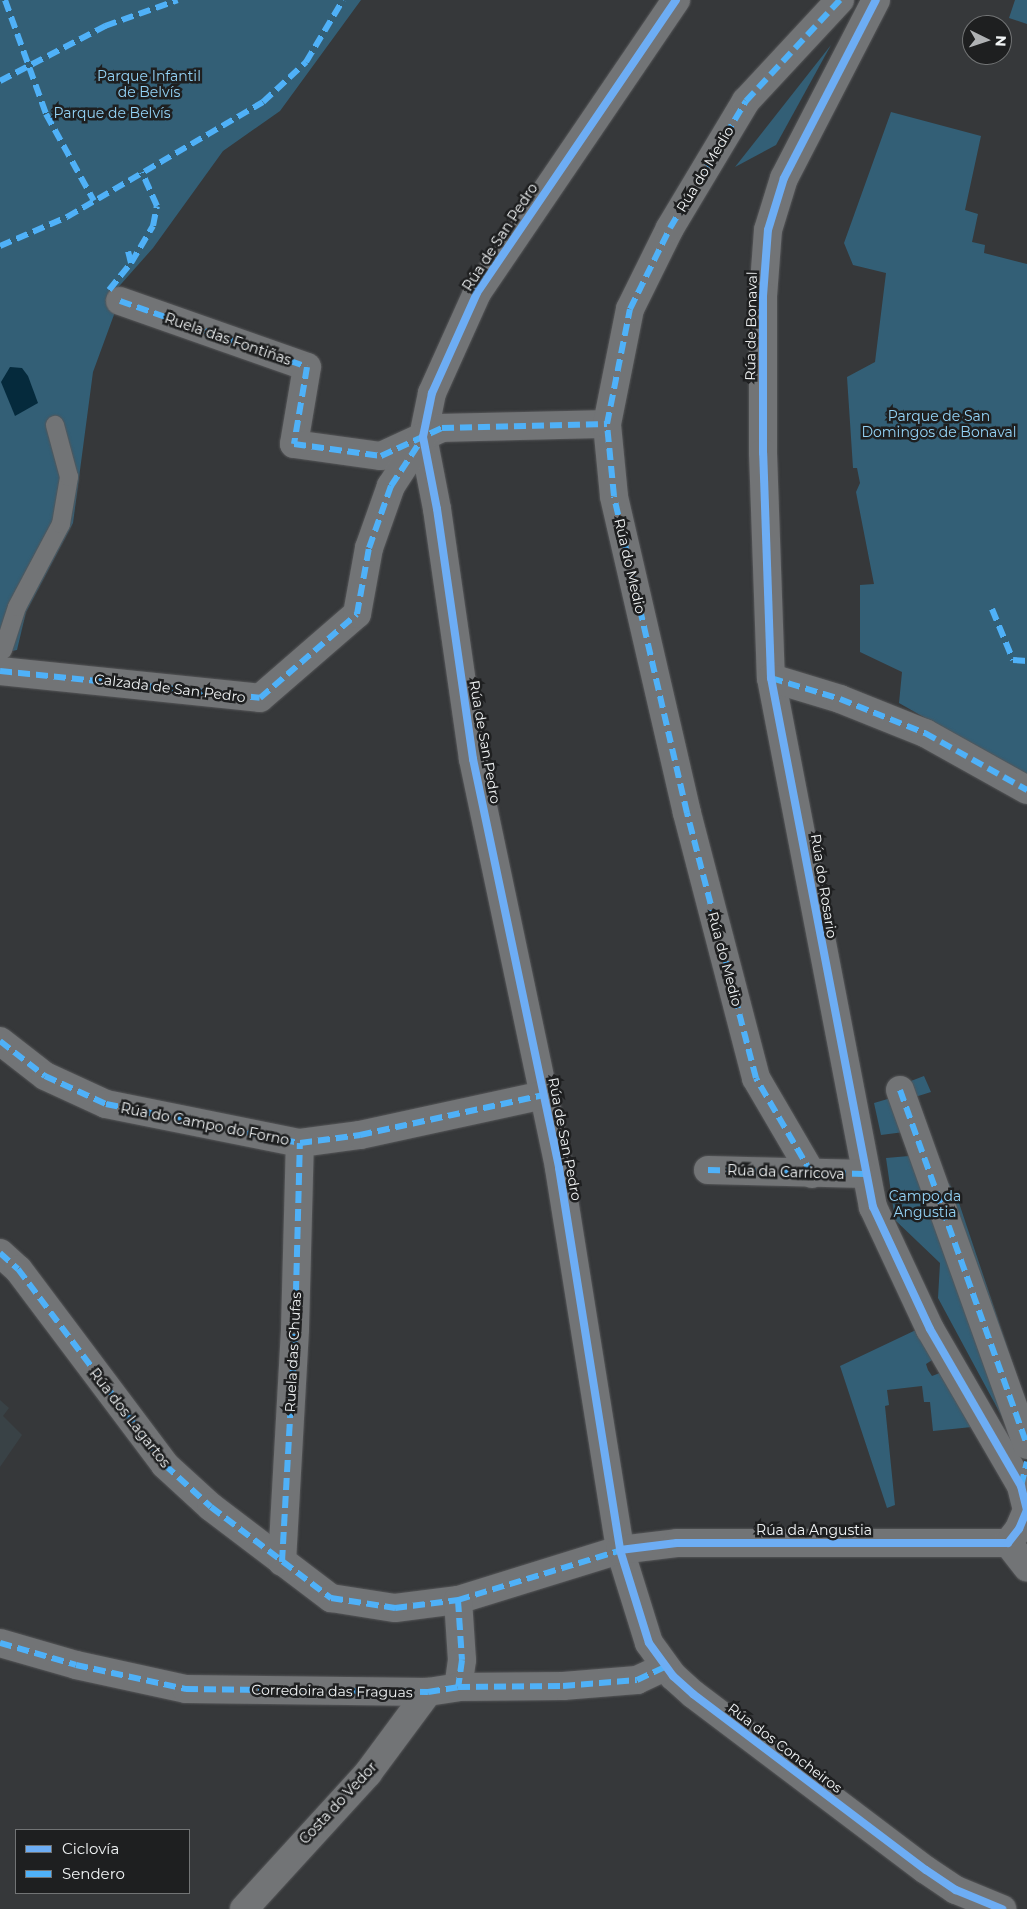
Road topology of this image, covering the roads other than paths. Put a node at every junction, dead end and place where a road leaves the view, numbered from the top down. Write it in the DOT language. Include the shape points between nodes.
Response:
graph roads {
  1 [pos="676,0"];
  2 [pos="840,0"];
  3 [pos="876,0"];
  4 [pos="120,301"];
  5 [pos="607,424"];
  6 [pos="55,425"];
  7 [pos="423,437"];
  8 [pos="2,660"];
  9 [pos="771,678"];
  10 [pos="1027,790"];
  11 [pos="0,1041"];
  12 [pos="900,1090"];
  13 [pos="544,1095"];
  14 [pos="300,1142"];
  15 [pos="708,1170"];
  16 [pos="812,1174"];
  17 [pos="865,1174"];
  18 [pos="0,1253"];
  19 [pos="1027,1445"];
  20 [pos="1025,1478"];
  21 [pos="1008,1543"];
  22 [pos="620,1550"];
  23 [pos="282,1562"];
  24 [pos="1027,1567"];
  25 [pos="458,1600"];
  26 [pos="0,1644"];
  27 [pos="665,1667"];
  28 [pos="458,1687"];
  29 [pos="428,1692"];
  30 [pos="244,1909"];
  31 [pos="1002,1909"];
  1 -- 7 [label="street, Rúa de San Pedro" via="478,293 449,348 432,393"];
  2 -- 5 [label="street, Rúa do Medio" via="746,101 670,228 630,308"];
  3 -- 9 [label="street, Rúa de Bonaval" via="784,178 768,230 763,403"];
  4 -- 7 [label="street, Ruela das Fontiñas" via="307,367 294,444 381,456"];
  5 -- 7 [label="street" via="442,428"];
  5 -- 16 [label="street, Rúa do Medio" via="614,496 687,813 756,1078"];
  6 -- 8 [label="lane" via="69,477 61,524 17,607"];
  7 -- 8 [label="street, Calzada de San Pedro" via="391,486 369,548 357,614 260,698"];
  7 -- 13 [label="street, Rúa de San Pedro" via="437,509 473,759"];
  9 -- 10 [label="street" via="840,699 925,733"];
  9 -- 17 [label="street, Rúa do Rosario"];
  11 -- 14 [label="street, Rúa do Campo do Forno" via="45,1076 106,1104"];
  12 -- 19 [label="street"];
  13 -- 14 [label="street, Rúa do Campo do Forno" via="360,1135"];
  13 -- 22 [label="street, Rúa de San Pedro"];
  14 -- 23 [label="street, Ruela das Chufas" via="295,1329"];
  15 -- 16 [label="street, Rúa da Carricova"];
  16 -- 17 [label="street, Rúa da Carricova"];
  17 -- 20 [label="street, Rúa do Rosario" via="873,1207 930,1329"];
  18 -- 23 [label="street, Rúa dos Lagartos" via="18,1269 165,1465"];
  20 -- 21 [label="street, Rúa do Rosario" via="1026,1510 1019,1530"];
  21 -- 22 [label="street, Rúa da Angustia" via="677,1543"];
  21 -- 24 [label="street"];
  22 -- 25 [label="street, Rúa da Angustia"];
  22 -- 27 [label="street, Rúa dos Concheiros" via="638,1616 649,1644"];
  23 -- 25 [label="street, Rúa dos Lagartos" via="331,1598 395,1608"];
  25 -- 28 [label="street" via="462,1660"];
  26 -- 29 [label="street, Corredoira das Fraguas" via="76,1665 186,1689"];
  27 -- 28 [label="street, Corredoira das Fraguas" via="637,1680 563,1686"];
  27 -- 31 [label="street, Rúa dos Concheiros" via="693,1694 926,1870 956,1890"];
  28 -- 29 [label="street, Corredoira das Fraguas"];
  29 -- 30 [label="street, Costa do Vedor" via="368,1773"];
}
